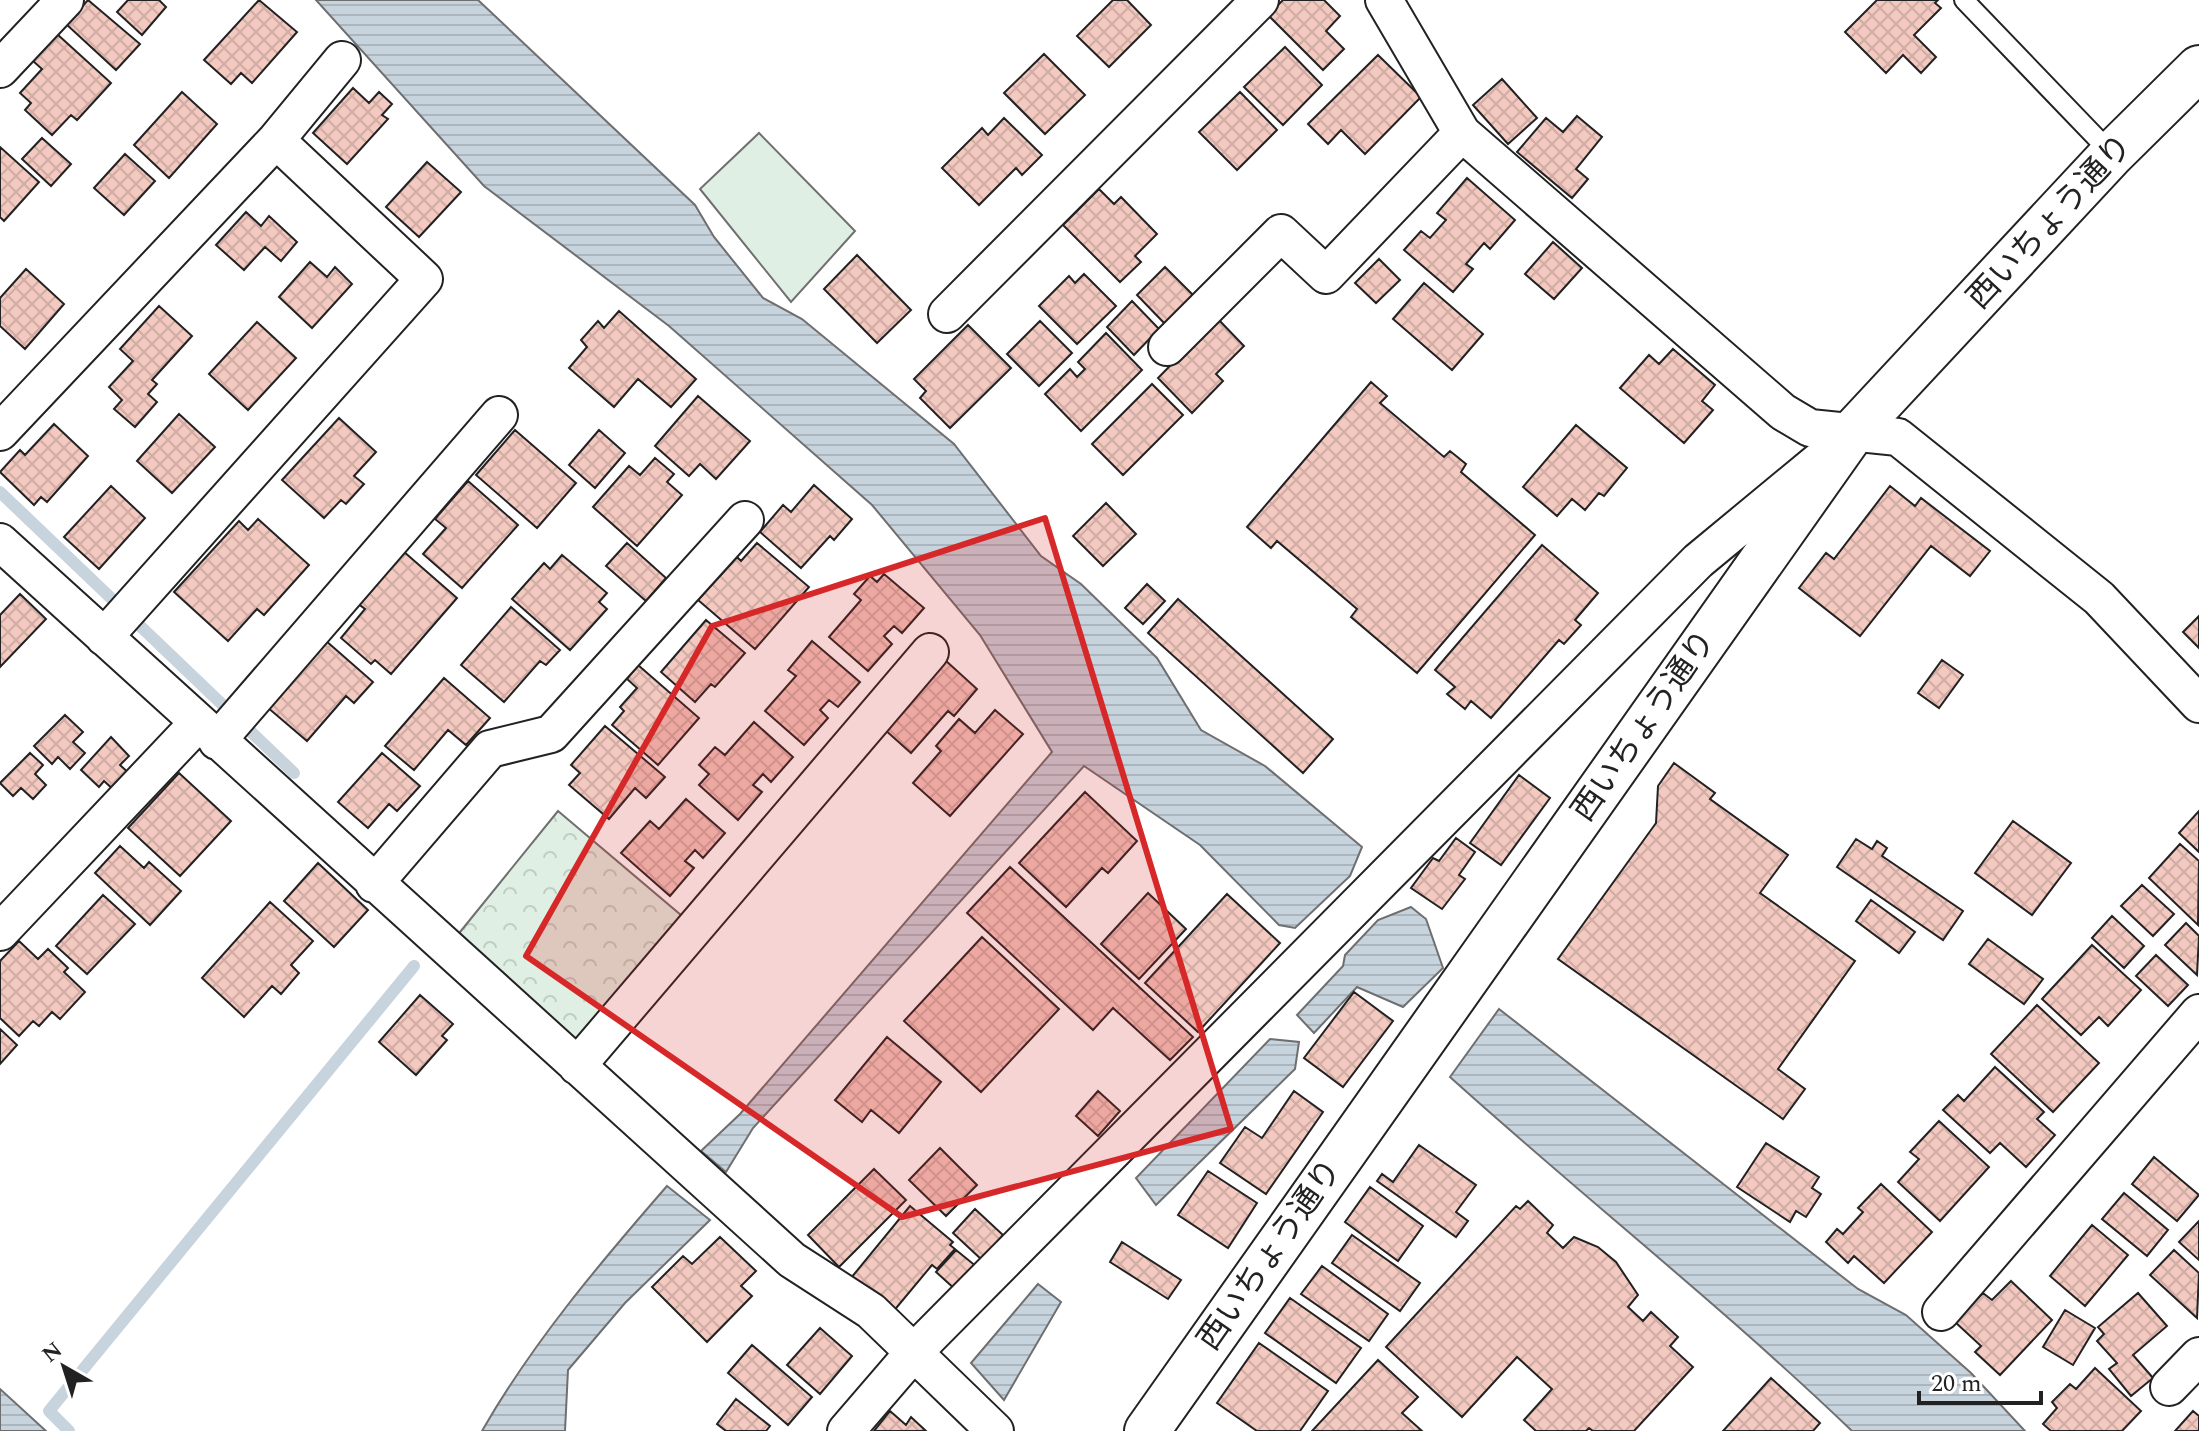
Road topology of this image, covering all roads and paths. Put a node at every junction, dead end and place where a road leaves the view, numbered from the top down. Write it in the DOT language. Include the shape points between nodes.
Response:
graph roads {
  1 [pos="65,0"];
  2 [pos="1260,0"];
  3 [pos="1964,0"];
  4 [pos="1392,2"];
  5 [pos="342,60"];
  6 [pos="2199,68"];
  7 [pos="0,69"];
  8 [pos="1462,133"];
  9 [pos="276,140"];
  10 [pos="2112,154"];
  11 [pos="947,314"];
  12 [pos="1167,347"];
  13 [pos="499,415"];
  14 [pos="0,432"];
  15 [pos="1852,433"];
  16 [pos="745,520"];
  17 [pos="6,559"];
  18 [pos="118,621"];
  19 [pos="930,652"];
  20 [pos="2199,704"];
  21 [pos="222,725"];
  22 [pos="374,884"];
  23 [pos="0,932"];
  24 [pos="2199,1013"];
  25 [pos="577,1066"];
  26 [pos="1941,1312"];
  27 [pos="914,1352"];
  28 [pos="2199,1356"];
  29 [pos="2169,1387"];
  30 [pos="846,1431"];
  31 [pos="995,1431"];
  32 [pos="1147,1431"];
  1 -- 7 [label="street"];
  2 -- 11 [label="street"];
  3 -- 10 [label="lane"];
  4 -- 8 [label="street"];
  5 -- 9 [label="street"];
  6 -- 10 [label="highway, 西いちょう通り"];
  8 -- 12 [label="street" via="1326,275 1281,233"];
  8 -- 15 [label="street" via="1783,412 1810,428"];
  9 -- 14 [label="street"];
  9 -- 18 [label="street" via="424,279"];
  10 -- 15 [label="highway, 西いちょう通り"];
  13 -- 21 [label="street"];
  15 -- 20 [label="street" via="1898,437 2099,598"];
  15 -- 27 [label="street" via="1698,561"];
  15 -- 32 [label="highway, 西いちょう通り"];
  16 -- 22 [label="street" via="551,734 490,749"];
  17 -- 18 [label="street"];
  18 -- 21 [label="street"];
  19 -- 25 [label="street"];
  21 -- 22 [label="street"];
  21 -- 23 [label="street"];
  22 -- 25 [label="street"];
  24 -- 26 [label="street"];
  25 -- 27 [label="street" via="792,1260 871,1311"];
  27 -- 30 [label="street"];
  27 -- 31 [label="street"];
  28 -- 29 [label="street"];
}
